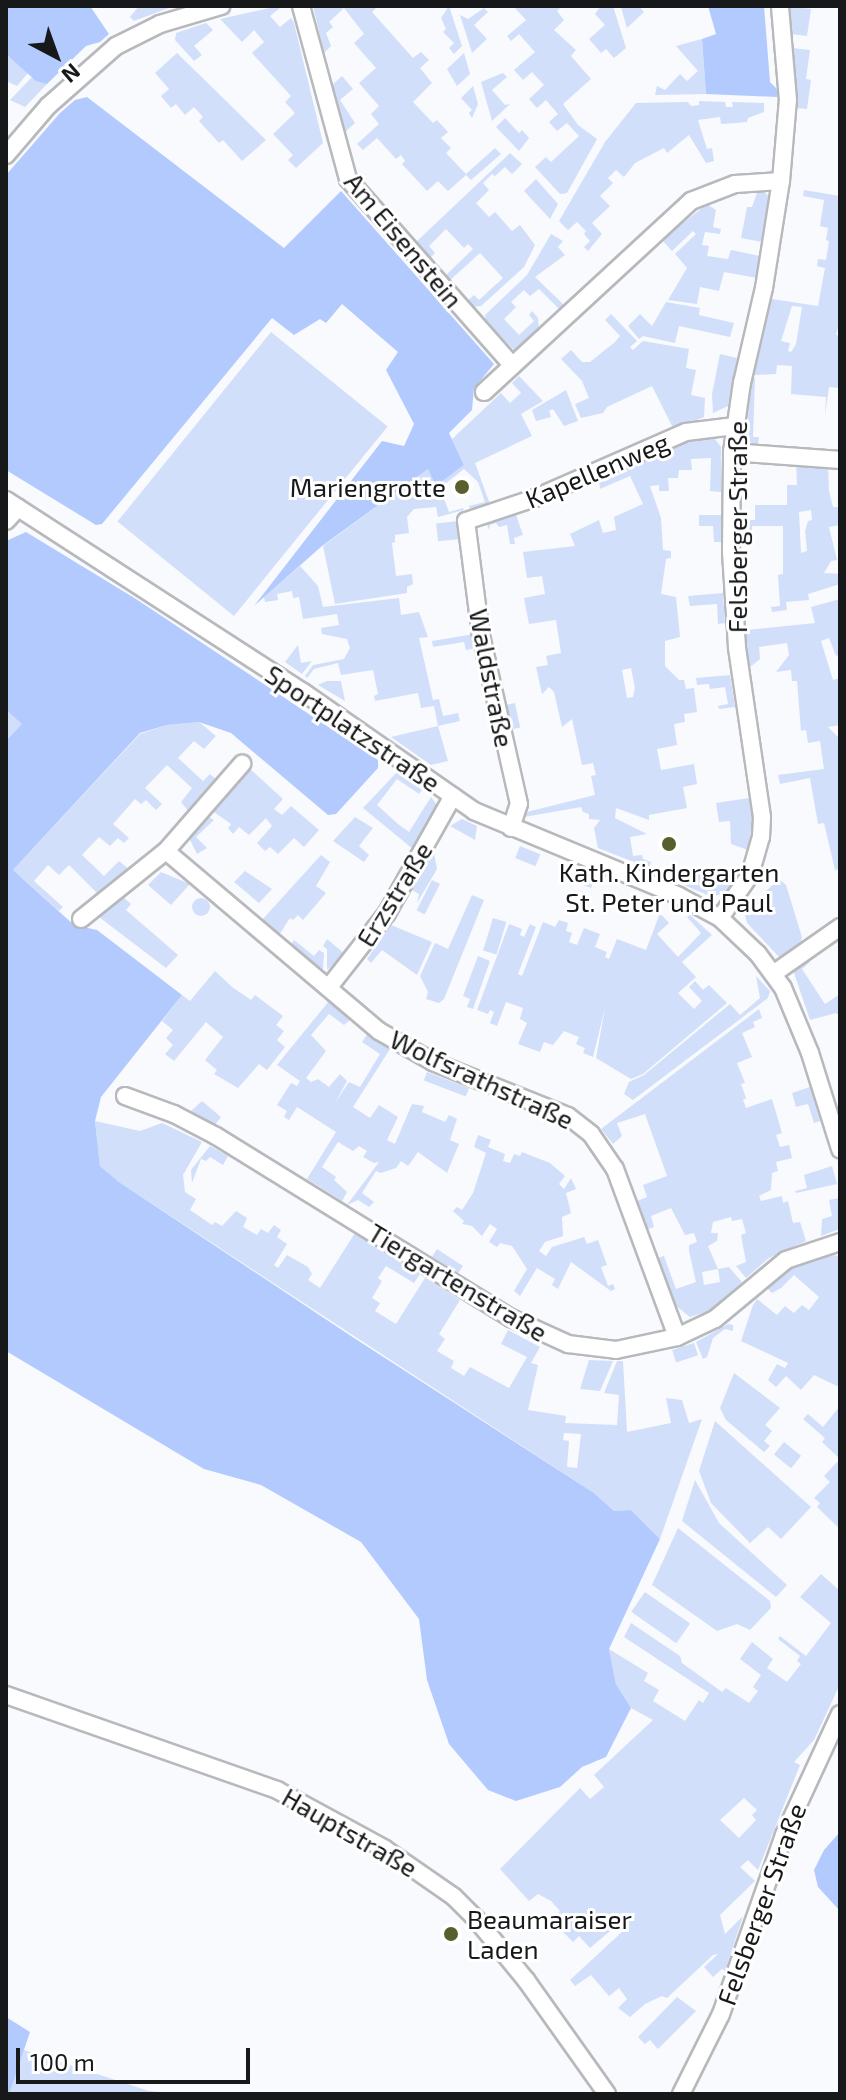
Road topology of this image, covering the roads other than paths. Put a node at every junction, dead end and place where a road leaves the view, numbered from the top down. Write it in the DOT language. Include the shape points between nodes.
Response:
graph roads {
  1 [pos="221,6"];
  2 [pos="301,6"];
  3 [pos="780,6"];
  4 [pos="6,155"];
  5 [pos="781,181"];
  6 [pos="513,366"];
  7 [pos="484,392"];
  8 [pos="735,426"];
  9 [pos="732,452"];
  10 [pos="840,460"];
  11 [pos="12,504"];
  12 [pos="6,521"];
  13 [pos="466,526"];
  14 [pos="242,764"];
  15 [pos="453,796"];
  16 [pos="511,828"];
  17 [pos="166,851"];
  18 [pos="720,918"];
  19 [pos="81,919"];
  20 [pos="840,927"];
  21 [pos="773,974"];
  22 [pos="329,987"];
  23 [pos="125,1096"];
  24 [pos="840,1149"];
  25 [pos="840,1242"];
  26 [pos="677,1337"];
  27 [pos="6,1695"];
  28 [pos="840,1714"];
  29 [pos="607,2094"];
  30 [pos="681,2094"];
  1 -- 4 [label="street" via="160,24 116,46 48,106"];
  2 -- 6 [label="street, Am Eisenstein" via="348,179"];
  3 -- 5 [label="street, Felsberger Straße" via="788,100"];
  5 -- 6 [label="street" via="735,184 691,201"];
  5 -- 8 [label="street, Felsberger Straße"];
  6 -- 7 [label="street"];
  8 -- 9 [label="street, Felsberger Straße"];
  8 -- 13 [label="street, Kapellenweg" via="686,432 535,498 470,518"];
  9 -- 10 [label="street"];
  9 -- 18 [label="street, Felsberger Straße" via="737,647 762,817 750,875"];
  11 -- 12 [label="street"];
  11 -- 15 [label="street, Sportplatzstraße"];
  13 -- 16 [label="street, Waldstraße" via="481,636 518,794"];
  14 -- 17 [label="street"];
  15 -- 16 [label="street, Sportplatzstraße"];
  15 -- 22 [label="street, Erzstraße" via="387,913"];
  16 -- 18 [label="street, Sportplatzstraße"];
  17 -- 19 [label="street"];
  17 -- 22 [label="street, Wolfsrathstraße"];
  18 -- 21 [label="street"];
  20 -- 21 [label="street"];
  21 -- 24 [label="street" via="795,1013"];
  22 -- 26 [label="street, Wolfsrathstraße" via="404,1047 568,1116 591,1134 615,1169"];
  23 -- 26 [label="street, Tiergartenstraße" via="174,1114 254,1158 553,1340 616,1350"];
  25 -- 26 [label="street, Tiergartenstraße" via="790,1257 715,1319"];
  27 -- 29 [label="street, Hauptstraße" via="265,1785 385,1849 454,1897 476,1919"];
  28 -- 30 [label="street, Felsberger Straße" via="784,1835 721,2014"];
}
